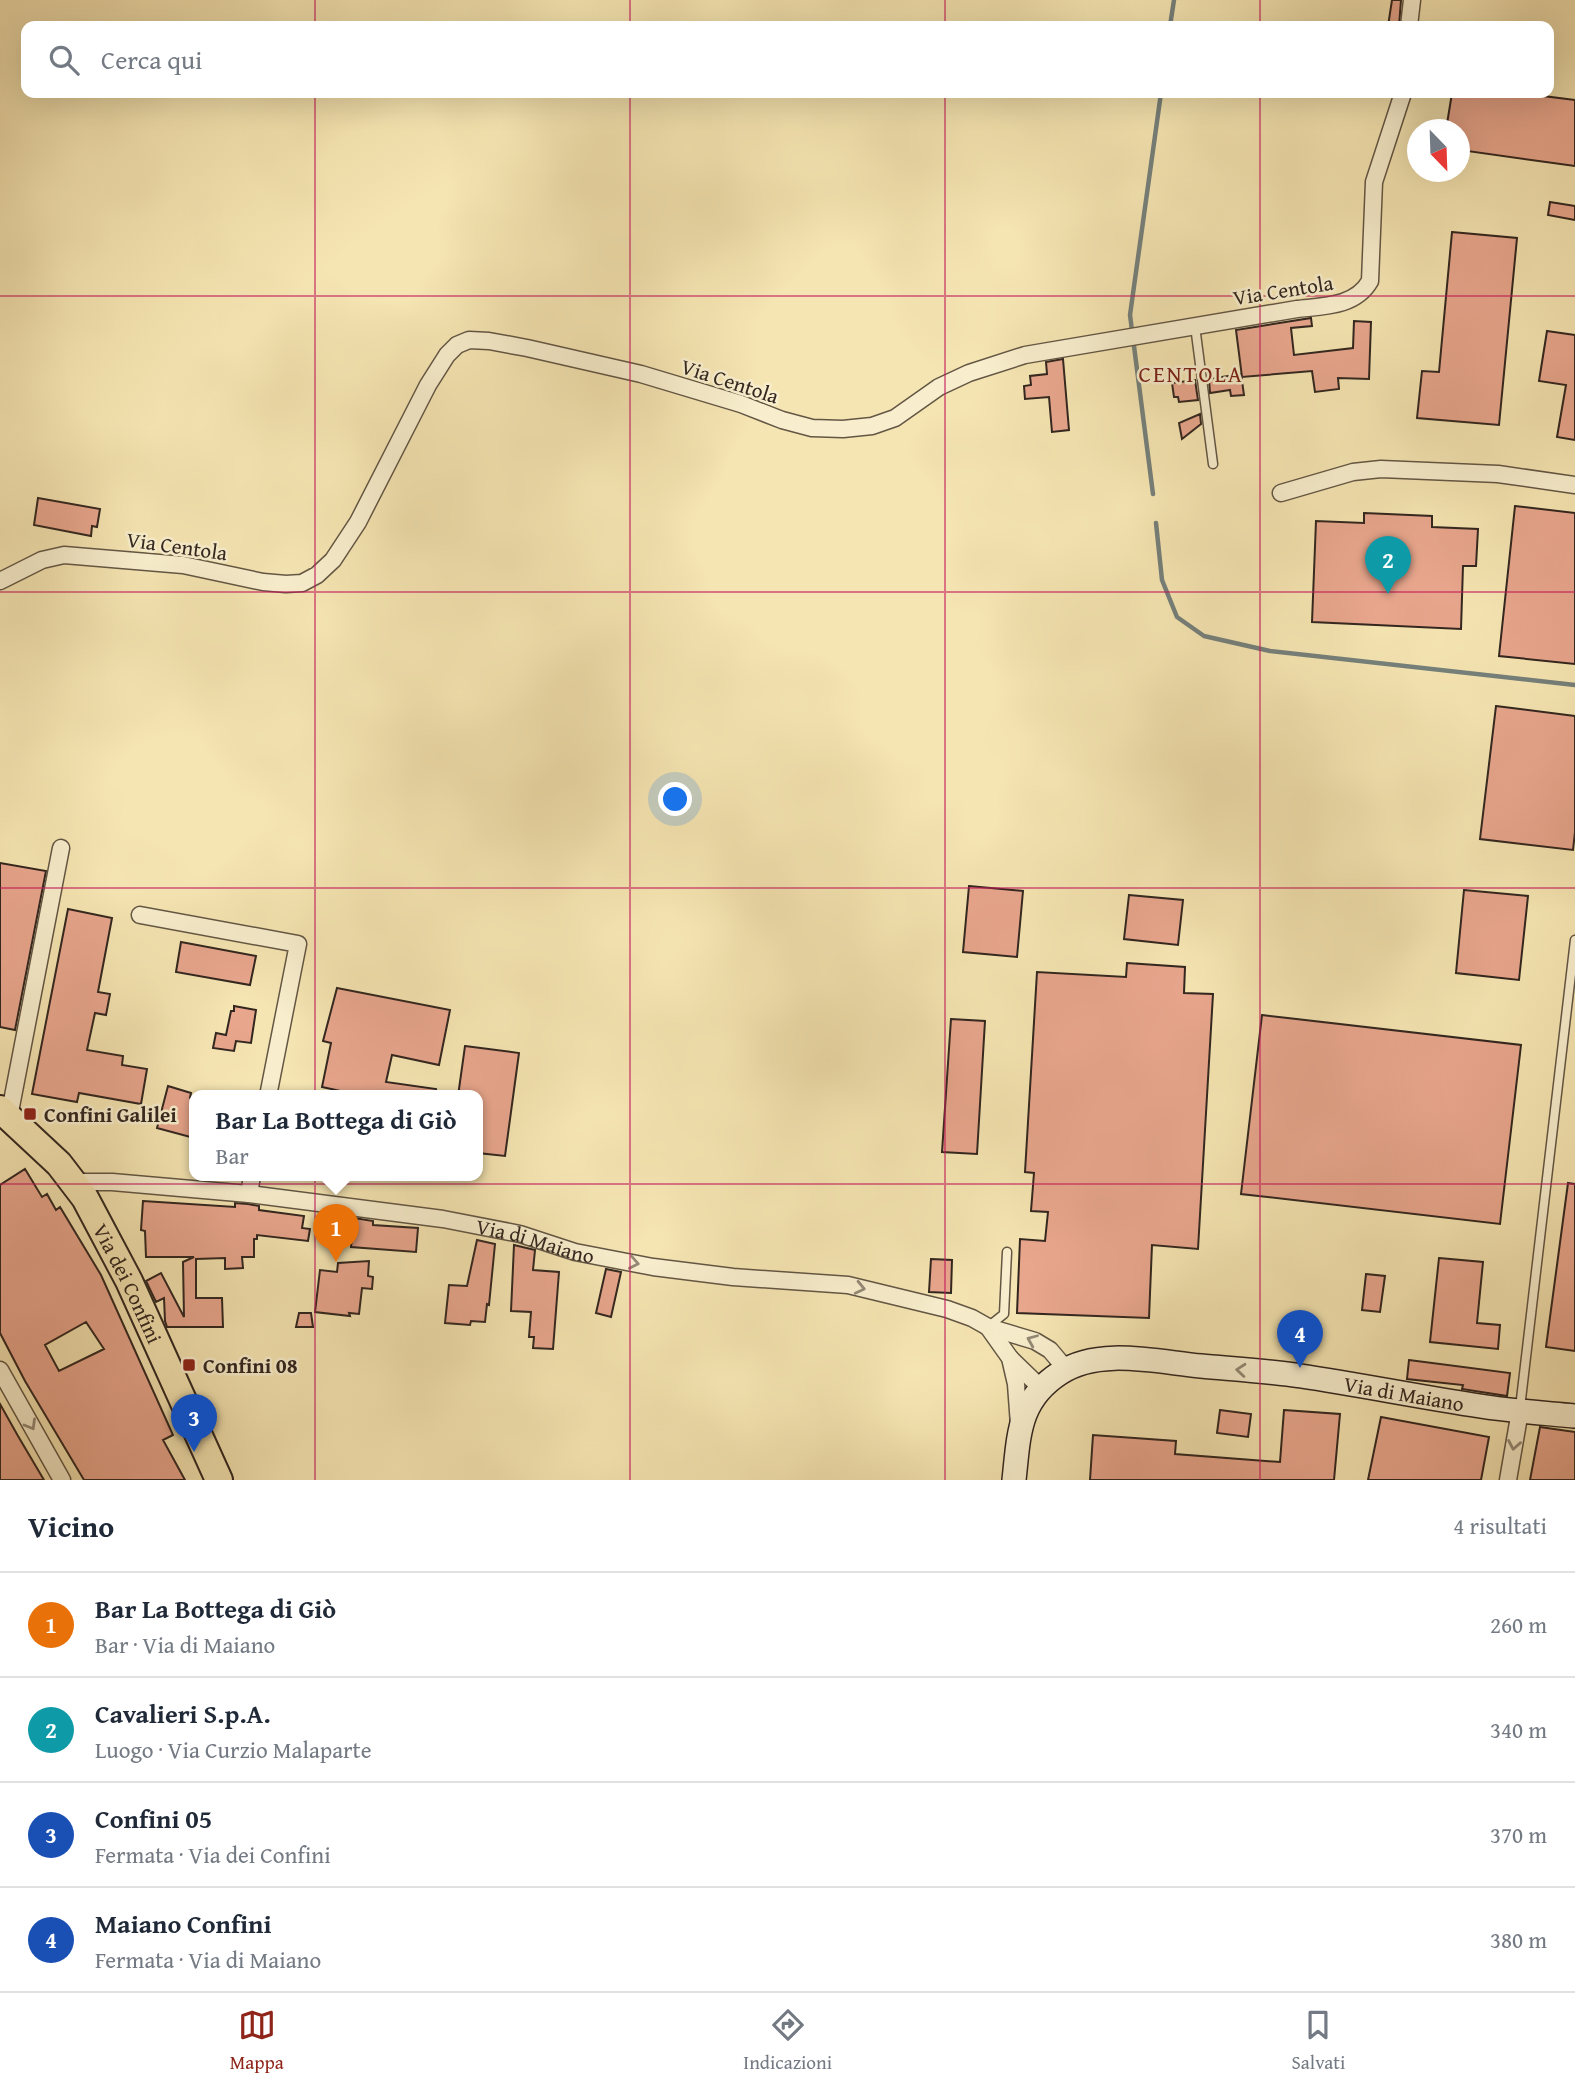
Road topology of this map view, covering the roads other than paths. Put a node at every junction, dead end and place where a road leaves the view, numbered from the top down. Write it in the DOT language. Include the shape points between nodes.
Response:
graph roads {
  1 [pos="1412,0"];
  2 [pos="1410,21"];
  3 [pos="1401,98"];
  4 [pos="1195,326"];
  5 [pos="1213,464"];
  6 [pos="1575,485"];
  7 [pos="1281,493"];
  8 [pos="0,581"];
  9 [pos="61,848"];
  10 [pos="140,915"];
  11 [pos="1575,940"];
  12 [pos="269,1090"];
  13 [pos="4,1113"];
  14 [pos="251,1181"];
  15 [pos="74,1182"];
  16 [pos="249,1194"];
  17 [pos="1007,1252"];
  18 [pos="988,1327"];
  19 [pos="1010,1358"];
  20 [pos="0,1370"];
  21 [pos="1066,1370"];
  22 [pos="1041,1388"];
  23 [pos="1520,1411"];
  24 [pos="1575,1416"];
  25 [pos="1020,1436"];
  26 [pos="62,1480"];
  27 [pos="219,1480"];
  28 [pos="1014,1480"];
  29 [pos="1508,1480"];
  1 -- 2 [label="street"];
  3 -- 4 [label="street, Via Centola" via="1374,182 1372,265 1365,289 1338,304"];
  4 -- 5 [label="lane"];
  4 -- 8 [label="street, Via Centola" via="1025,355 939,387 894,418 843,429 792,423 641,374 469,340 447,355 428,385 333,561 302,583 263,582 183,565 64,555 42,560"];
  6 -- 7 [label="street" via="1498,474 1381,469 1353,472"];
  9 -- 13 [label="street"];
  10 -- 12 [label="street" via="298,944"];
  11 -- 23 [label="lane"];
  13 -- 15 [label="main road, Via dei Confini"];
  14 -- 16 [label="street"];
  15 -- 16 [label="street, Via di Maiano"];
  15 -- 27 [label="main road, Via dei Confini" via="124,1270"];
  16 -- 18 [label="street, Via di Maiano, one-way" via="443,1219 653,1267 848,1285 947,1309"];
  17 -- 18 [label="lane" via="1004,1314"];
  18 -- 19 [label="street, Via di Maiano"];
  21 -- 18 [label="street, Via di Maiano, one-way" via="1040,1343"];
  19 -- 22 [label="street, Via di Maiano"];
  19 -- 25 [label="street, Via di Maiano"];
  20 -- 26 [label="street, one-way"];
  21 -- 22 [label="street, Via di Maiano"];
  23 -- 21 [label="street, Via di Maiano, one-way" via="1298,1376 1130,1359 1091,1362"];
  21 -- 25 [label="street" via="1066,1381 1047,1396"];
  22 -- 25 [label="street, Via di Maiano" via="1024,1412"];
  23 -- 24 [label="street, Via di Maiano"];
  23 -- 29 [label="street, one-way"];
  25 -- 28 [label="street"];
}
